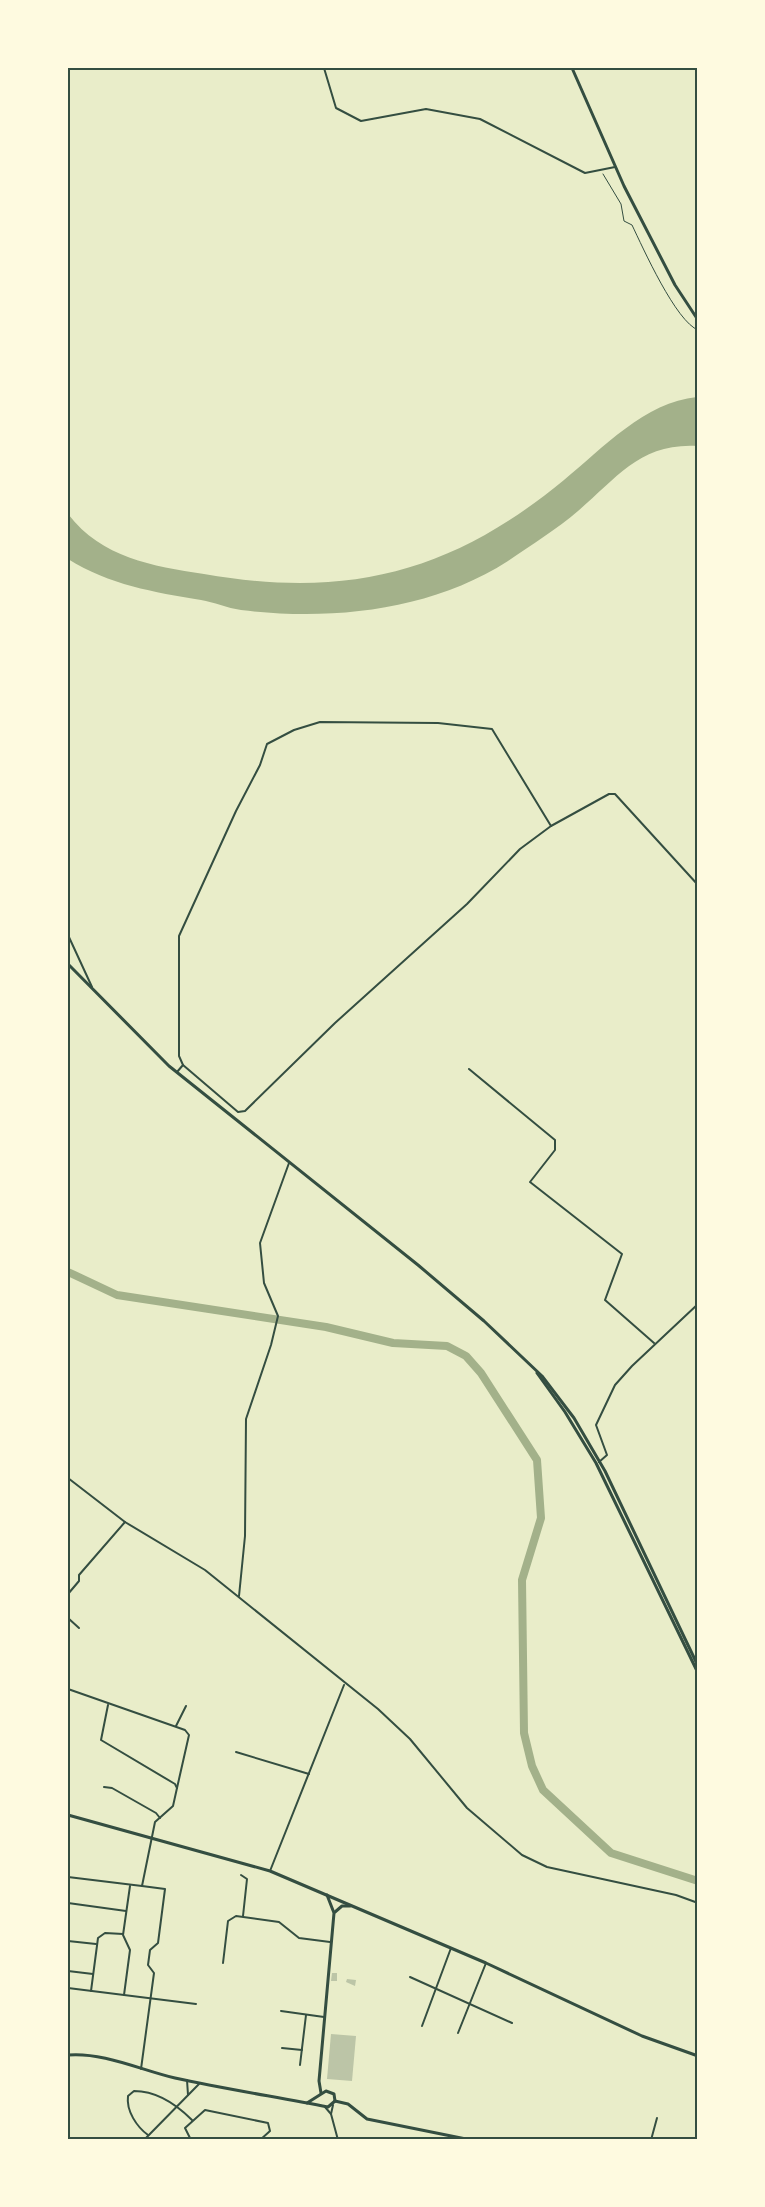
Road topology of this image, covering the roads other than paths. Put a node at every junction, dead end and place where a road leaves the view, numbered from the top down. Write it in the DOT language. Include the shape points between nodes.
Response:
graph roads {
  1 [pos="324,68"];
  2 [pos="572,68"];
  3 [pos="615,167"];
  4 [pos="698,320"];
  5 [pos="551,826"];
  6 [pos="698,885"];
  7 [pos="68,935"];
  8 [pos="68,964"];
  9 [pos="94,992"];
  10 [pos="182,1065"];
  11 [pos="469,1069"];
  12 [pos="177,1072"];
  13 [pos="698,1161"];
  14 [pos="289,1162"];
  15 [pos="698,1170"];
  16 [pos="698,1304"];
  17 [pos="654,1343"];
  18 [pos="598,1462"];
  19 [pos="68,1478"];
  20 [pos="125,1522"];
  21 [pos="68,1594"];
  22 [pos="239,1596"];
  23 [pos="68,1618"];
  24 [pos="79,1628"];
  25 [pos="698,1666"];
  26 [pos="698,1672"];
  27 [pos="345,1683"];
  28 [pos="68,1689"];
  29 [pos="108,1705"];
  30 [pos="186,1706"];
  31 [pos="176,1726"];
  32 [pos="236,1752"];
  33 [pos="309,1774"];
  34 [pos="104,1787"];
  35 [pos="177,1788"];
  36 [pos="68,1815"];
  37 [pos="160,1818"];
  38 [pos="150,1838"];
  39 [pos="270,1871"];
  40 [pos="241,1875"];
  41 [pos="68,1877"];
  42 [pos="130,1886"];
  43 [pos="142,1886"];
  44 [pos="326,1893"];
  45 [pos="68,1903"];
  46 [pos="698,1903"];
  47 [pos="357,1907"];
  48 [pos="126,1911"];
  49 [pos="334,1913"];
  50 [pos="243,1916"];
  51 [pos="123,1935"];
  52 [pos="68,1941"];
  53 [pos="330,1942"];
  54 [pos="96,1944"];
  55 [pos="451,1948"];
  56 [pos="223,1963"];
  57 [pos="486,1963"];
  58 [pos="68,1971"];
  59 [pos="93,1974"];
  60 [pos="410,1977"];
  61 [pos="68,1988"];
  62 [pos="436,1989"];
  63 [pos="91,1991"];
  64 [pos="124,1995"];
  65 [pos="151,1998"];
  66 [pos="196,2004"];
  67 [pos="470,2005"];
  68 [pos="281,2011"];
  69 [pos="306,2015"];
  70 [pos="324,2017"];
  71 [pos="512,2023"];
  72 [pos="422,2026"];
  73 [pos="458,2033"];
  74 [pos="282,2048"];
  75 [pos="302,2050"];
  76 [pos="68,2055"];
  77 [pos="698,2056"];
  78 [pos="300,2065"];
  79 [pos="141,2069"];
  80 [pos="187,2080"];
  81 [pos="200,2083"];
  82 [pos="188,2095"];
  83 [pos="320,2095"];
  84 [pos="334,2103"];
  85 [pos="304,2104"];
  86 [pos="177,2106"];
  87 [pos="323,2106"];
  88 [pos="331,2114"];
  89 [pos="657,2118"];
  90 [pos="192,2120"];
  91 [pos="148,2135"];
  92 [pos="144,2139"];
  93 [pos="191,2139"];
  94 [pos="260,2139"];
  95 [pos="338,2139"];
  96 [pos="471,2139"];
  97 [pos="651,2139"];
  1 -- 3 [label="street" via="336,108 360,121 426,109 480,119 585,173"];
  2 -- 3 [label="main road"];
  3 -- 4 [label="main road" via="675,285"];
  5 -- 6 [label="street" via="609,794 615,795"];
  5 -- 10 [label="street" via="520,849 244,1111 238,1112"];
  5 -- 10 [label="street" via="492,729 438,723 320,722 267,744 179,936"];
  7 -- 9 [label="street"];
  8 -- 9 [label="main road"];
  9 -- 12 [label="main road"];
  10 -- 12 [label="street"];
  11 -- 17 [label="street" via="555,1140 555,1150 530,1182 622,1254 605,1300"];
  12 -- 14 [label="main road"];
  13 -- 15 [label="street"];
  14 -- 18 [label="main road" via="484,1321 534,1369"];
  14 -- 22 [label="street" via="260,1243 264,1283 278,1316 246,1419 245,1536"];
  16 -- 17 [label="street"];
  17 -- 18 [label="street" via="615,1385 596,1425 607,1455"];
  18 -- 25 [label="main road"];
  18 -- 26 [label="main road"];
  19 -- 20 [label="street"];
  20 -- 21 [label="street" via="79,1575 79,1581"];
  20 -- 22 [label="street" via="171,1548"];
  22 -- 27 [label="street"];
  23 -- 24 [label="street"];
  27 -- 33 [label="street"];
  27 -- 46 [label="street" via="410,1739 467,1808 522,1855 547,1867"];
  28 -- 29 [label="street"];
  29 -- 31 [label="street"];
  29 -- 35 [label="street" via="101,1740"];
  30 -- 31 [label="street"];
  31 -- 35 [label="street" via="189,1735"];
  32 -- 33 [label="street"];
  33 -- 39 [label="street"];
  34 -- 37 [label="street"];
  35 -- 37 [label="street" via="173,1806"];
  36 -- 38 [label="main road"];
  37 -- 38 [label="street" via="154,1822"];
  38 -- 39 [label="main road"];
  38 -- 43 [label="street"];
  39 -- 44 [label="main road"];
  40 -- 50 [label="street" via="247,1880"];
  41 -- 42 [label="street"];
  42 -- 43 [label="street"];
  42 -- 48 [label="street"];
  43 -- 65 [label="street" via="165,1889 158,1943 150,1950 148,1965 154,1973"];
  44 -- 47 [label="main road"];
  44 -- 49 [label="main road"];
  45 -- 48 [label="street"];
  47 -- 49 [label="main road" via="342,1906"];
  47 -- 55 [label="main road"];
  48 -- 51 [label="street"];
  49 -- 53 [label="main road"];
  50 -- 53 [label="street" via="279,1922 299,1938"];
  50 -- 56 [label="street" via="233,1916 228,1921"];
  51 -- 54 [label="street" via="102,1934"];
  51 -- 64 [label="street" via="130,1950"];
  52 -- 54 [label="street"];
  53 -- 70 [label="main road"];
  54 -- 59 [label="street"];
  55 -- 57 [label="main road"];
  55 -- 62 [label="street"];
  57 -- 67 [label="street"];
  57 -- 77 [label="main road" via="642,2036"];
  58 -- 59 [label="street"];
  59 -- 63 [label="street"];
  60 -- 62 [label="street"];
  61 -- 63 [label="street"];
  62 -- 67 [label="street"];
  62 -- 72 [label="street"];
  63 -- 64 [label="street"];
  64 -- 65 [label="street"];
  65 -- 66 [label="street"];
  65 -- 79 [label="street"];
  67 -- 71 [label="street"];
  67 -- 73 [label="street"];
  68 -- 69 [label="street"];
  69 -- 70 [label="street"];
  69 -- 75 [label="street"];
  70 -- 83 [label="main road"];
  74 -- 75 [label="street"];
  75 -- 78 [label="street"];
  76 -- 79 [label="main road"];
  79 -- 80 [label="main road"];
  80 -- 81 [label="main road"];
  80 -- 82 [label="street"];
  81 -- 82 [label="street"];
  81 -- 85 [label="main road"];
  82 -- 86 [label="street"];
  83 -- 84 [label="main road" via="331,2092"];
  83 -- 85 [label="main road"];
  83 -- 87 [label="main road"];
  84 -- 87 [label="main road"];
  84 -- 88 [label="street"];
  84 -- 96 [label="main road" via="348,2104 367,2119"];
  85 -- 87 [label="main road"];
  86 -- 90 [label="street"];
  86 -- 91 [label="street"];
  86 -- 91 [label="street" via="163,2097 131,2093 128,2105 137,2126"];
  87 -- 88 [label="street"];
  88 -- 95 [label="street"];
  89 -- 97 [label="street"];
  90 -- 93 [label="street" via="185,2128"];
  90 -- 94 [label="street" via="205,2110 261,2120 269,2124 270,2131"];
  91 -- 92 [label="street"];
}
